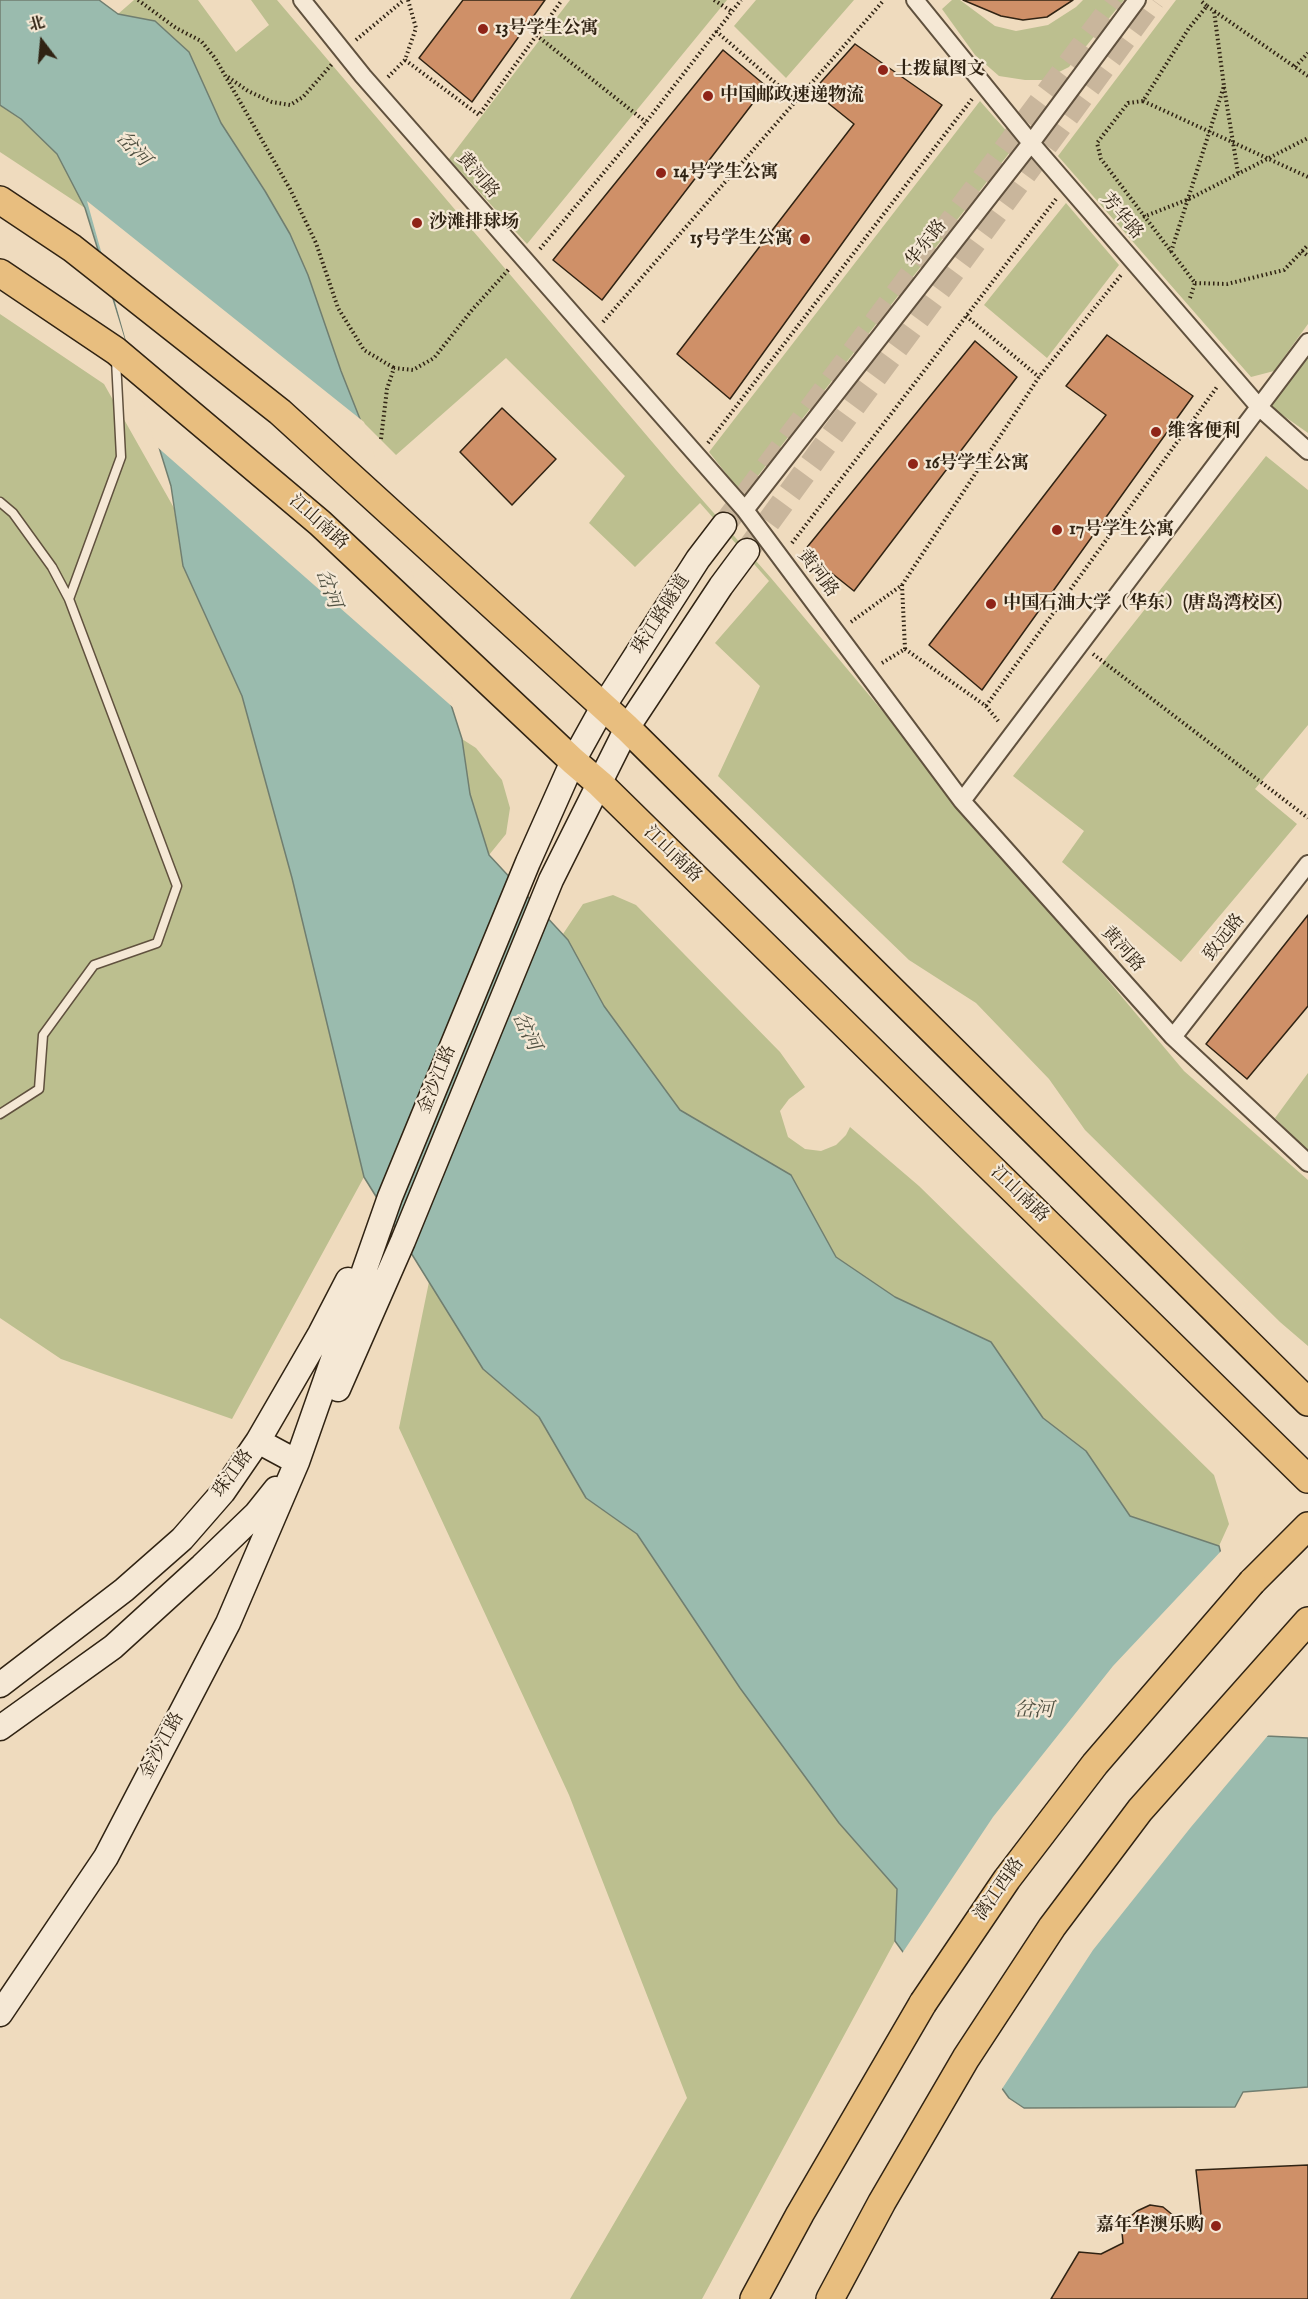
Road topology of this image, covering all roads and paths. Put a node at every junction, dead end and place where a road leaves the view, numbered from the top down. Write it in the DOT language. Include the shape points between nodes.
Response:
graph roads {
  1 [pos="138,0"];
  2 [pos="302,0"];
  3 [pos="406,0"];
  4 [pos="562,0"];
  5 [pos="714,0"];
  6 [pos="741,0"];
  7 [pos="884,0"];
  8 [pos="915,0"];
  9 [pos="1137,0"];
  10 [pos="1200,0"];
  11 [pos="1207,6"];
  12 [pos="731,11"];
  13 [pos="1214,11"];
  14 [pos="716,31"];
  15 [pos="536,35"];
  16 [pos="343,51"];
  17 [pos="1308,53"];
  18 [pos="405,60"];
  19 [pos="1295,67"];
  20 [pos="226,76"];
  21 [pos="1308,76"];
  22 [pos="983,84"];
  23 [pos="1224,86"];
  24 [pos="375,90"];
  25 [pos="796,101"];
  26 [pos="1143,101"];
  27 [pos="646,122"];
  28 [pos="1209,133"];
  29 [pos="1308,138"];
  30 [pos="1031,143"];
  31 [pos="1233,144"];
  32 [pos="1266,159"];
  33 [pos="1238,173"];
  34 [pos="1308,177"];
  35 [pos="1067,184"];
  36 [pos="1188,199"];
  37 [pos="0,200"];
  38 [pos="1143,217"];
  39 [pos="1308,245"];
  40 [pos="1302,251"];
  41 [pos="1171,253"];
  42 [pos="1308,256"];
  43 [pos="524,260"];
  44 [pos="1132,260"];
  45 [pos="0,273"];
  46 [pos="1195,283"];
  47 [pos="966,316"];
  48 [pos="1183,319"];
  49 [pos="591,336"];
  50 [pos="1308,342"];
  51 [pos="120,355"];
  52 [pos="394,368"];
  53 [pos="1228,372"];
  54 [pos="1039,377"];
  55 [pos="1260,408"];
  56 [pos="381,439"];
  57 [pos="1308,451"];
  58 [pos="697,456"];
  59 [pos="0,502"];
  60 [pos="745,510"];
  61 [pos="724,525"];
  62 [pos="747,550"];
  63 [pos="780,558"];
  64 [pos="902,585"];
  65 [pos="69,599"];
  66 [pos="836,633"];
  67 [pos="1080,645"];
  68 [pos="905,650"];
  69 [pos="866,673"];
  70 [pos="987,706"];
  71 [pos="603,707"];
  72 [pos="627,728"];
  73 [pos="1010,738"];
  74 [pos="573,761"];
  75 [pos="600,784"];
  76 [pos="962,801"];
  77 [pos="1308,818"];
  78 [pos="1308,864"];
  79 [pos="1173,1036"];
  80 [pos="0,1114"];
  81 [pos="1308,1163"];
  82 [pos="390,1197"];
  83 [pos="1308,1402"];
  84 [pos="258,1441"];
  85 [pos="297,1462"];
  86 [pos="1308,1479"];
  87 [pos="1308,1526"];
  88 [pos="1308,1621"];
  89 [pos="0,1685"];
  90 [pos="0,1728"];
  91 [pos="0,2014"];
  92 [pos="754,2299"];
  93 [pos="830,2299"];
  1 -- 20 [label="path" via="201,41"];
  2 -- 16 [label="street, 黄河路"];
  3 -- 16 [label="path"];
  3 -- 18 [label="path" via="416,28"];
  4 -- 15 [label="path"];
  5 -- 12 [label="path"];
  6 -- 12 [label="path"];
  7 -- 25 [label="path"];
  8 -- 22 [label="street, 芳华路"];
  9 -- 30 [label="street, 华东路"];
  10 -- 11 [label="path"];
  11 -- 13 [label="path"];
  11 -- 26 [label="path"];
  12 -- 14 [label="path"];
  13 -- 19 [label="path"];
  13 -- 23 [label="path"];
  14 -- 25 [label="path"];
  14 -- 27 [label="path"];
  15 -- 18 [label="path" via="478,115"];
  15 -- 27 [label="path"];
  16 -- 20 [label="path" via="303,97 290,105 264,99"];
  16 -- 24 [label="street, 黄河路"];
  17 -- 19 [label="path"];
  18 -- 24 [label="path"];
  19 -- 21 [label="path"];
  20 -- 52 [label="path" via="290,189 316,243 338,308 364,350"];
  22 -- 30 [label="street, 芳华路"];
  22 -- 58 [label="path"];
  23 -- 28 [label="path"];
  23 -- 31 [label="path"];
  24 -- 43 [label="street, 黄河路"];
  25 -- 49 [label="path"];
  26 -- 28 [label="path"];
  26 -- 38 [label="path" via="1128,104 1097,143 1101,159"];
  27 -- 43 [label="path"];
  28 -- 31 [label="path"];
  28 -- 36 [label="path"];
  29 -- 32 [label="path"];
  30 -- 35 [label="street, 芳华路"];
  30 -- 60 [label="street, 华东路"];
  31 -- 32 [label="path"];
  31 -- 33 [label="path"];
  32 -- 33 [label="path"];
  32 -- 34 [label="path"];
  33 -- 36 [label="path"];
  35 -- 44 [label="street, 芳华路"];
  35 -- 47 [label="path"];
  36 -- 38 [label="path"];
  36 -- 41 [label="path"];
  37 -- 71 [label="main road" via="72,248 280,412"];
  38 -- 41 [label="path"];
  39 -- 40 [label="path"];
  40 -- 42 [label="path"];
  40 -- 46 [label="path" via="1284,270 1227,284"];
  41 -- 46 [label="path"];
  43 -- 49 [label="street, 黄河路"];
  43 -- 52 [label="path" via="472,309 434,358 413,370"];
  44 -- 48 [label="street, 芳华路"];
  44 -- 54 [label="path"];
  45 -- 51 [label="main road, 江山南路"];
  46 -- 48 [label="path"];
  47 -- 54 [label="path"];
  47 -- 63 [label="path"];
  48 -- 53 [label="street, 芳华路"];
  49 -- 58 [label="street, 黄河路"];
  50 -- 55 [label="street"];
  51 -- 65 [label="lane" via="121,457"];
  51 -- 74 [label="main road, 江山南路" via="320,522"];
  52 -- 56 [label="path" via="387,389"];
  53 -- 55 [label="street, 芳华路"];
  53 -- 70 [label="path"];
  54 -- 64 [label="path"];
  55 -- 57 [label="street, 芳华路"];
  55 -- 67 [label="street"];
  58 -- 60 [label="street, 黄河路"];
  59 -- 65 [label="lane" via="13,513 52,567"];
  60 -- 63 [label="street, 黄河路"];
  61 -- 71 [label="main road, 珠江路隧道"];
  62 -- 72 [label="main road, 珠江路隧道"];
  63 -- 66 [label="street, 黄河路"];
  64 -- 66 [label="path"];
  64 -- 68 [label="path"];
  65 -- 80 [label="lane" via="177,886 157,944 94,965 44,1035 39,1089"];
  66 -- 69 [label="street, 黄河路"];
  67 -- 73 [label="street"];
  67 -- 77 [label="path"];
  68 -- 69 [label="path"];
  68 -- 70 [label="path"];
  69 -- 76 [label="street, 黄河路"];
  70 -- 73 [label="path"];
  71 -- 72 [label="main road"];
  71 -- 74 [label="main road, 金沙江路"];
  72 -- 75 [label="main road, 金沙江路"];
  72 -- 83 [label="main road"];
  73 -- 76 [label="street"];
  74 -- 75 [label="main road, 江山南路"];
  74 -- 82 [label="main road, 金沙江路"];
  75 -- 85 [label="main road, 金沙江路" via="550,880 403,1240 320,1430"];
  75 -- 86 [label="main road, 江山南路"];
  76 -- 79 [label="street, 黄河路"];
  78 -- 79 [label="street, 致远路"];
  79 -- 81 [label="street, 黄河路"];
  82 -- 84 [label="main road, 珠江路" via="321,1334"];
  82 -- 85 [label="main road, 金沙江路"];
  84 -- 85 [label="main road"];
  84 -- 89 [label="main road, 珠江路" via="223,1492 182,1539 124,1590"];
  85 -- 90 [label="main road" via="256,1514 121,1640"];
  85 -- 91 [label="main road, 金沙江路" via="228,1623 106,1857"];
  87 -- 92 [label="main road, 漓江西路, bridge" via="1252,1582 1095,1764 1007,1879 923,2003"];
  88 -- 93 [label="main road" via="1140,1810 1052,1927 966,2058"];
}
